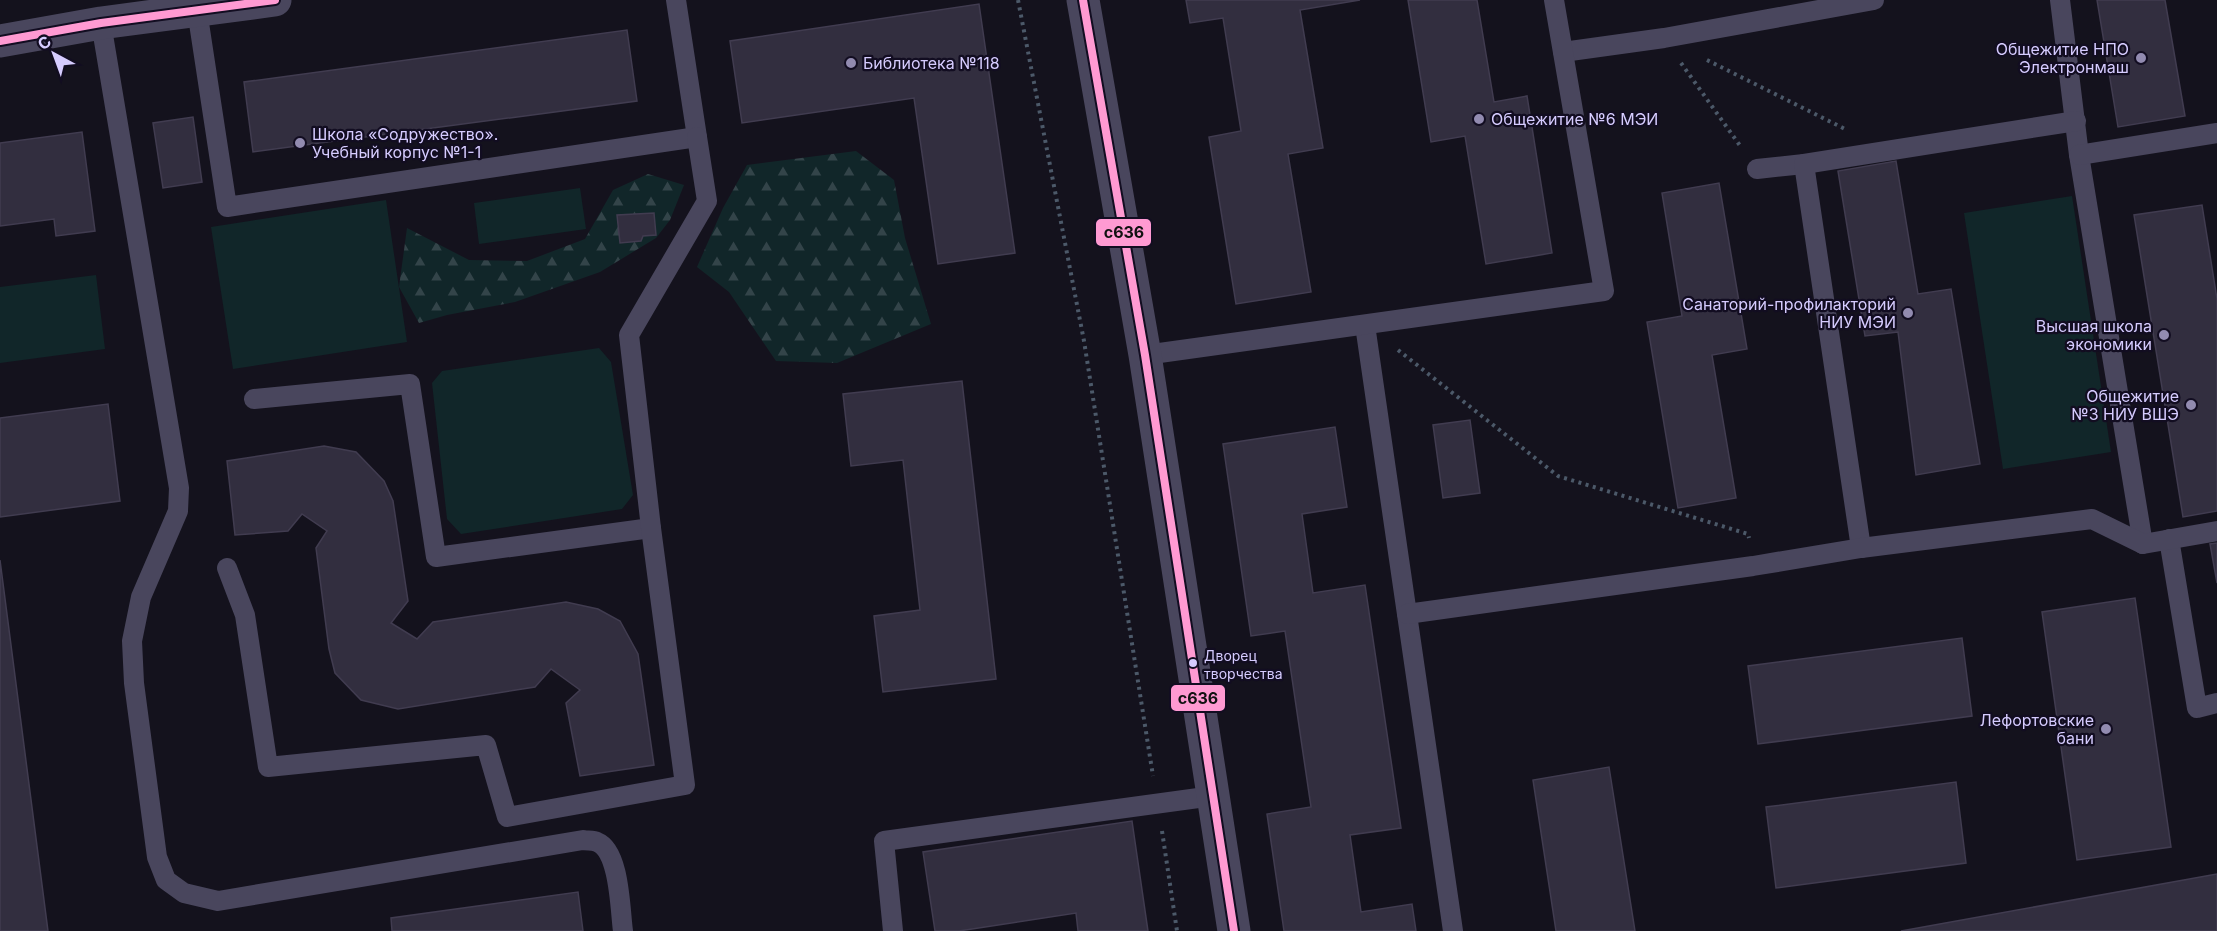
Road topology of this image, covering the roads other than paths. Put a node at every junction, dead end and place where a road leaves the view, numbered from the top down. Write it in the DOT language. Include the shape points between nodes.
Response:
graph roads {
  1 [pos="274,0"];
  2 [pos="676,0"];
  3 [pos="1083,0"];
  4 [pos="1554,0"];
  5 [pos="1874,0"];
  6 [pos="2060,0"];
  7 [pos="197,10"];
  8 [pos="102,23"];
  9 [pos="0,41"];
  10 [pos="1563,52"];
  11 [pos="2076,121"];
  12 [pos="2217,133"];
  13 [pos="698,137"];
  14 [pos="2079,155"];
  15 [pos="1804,164"];
  16 [pos="1756,170"];
  17 [pos="1365,325"];
  18 [pos="1145,356"];
  19 [pos="254,399"];
  20 [pos="651,528"];
  21 [pos="2217,531"];
  22 [pos="2169,539"];
  23 [pos="2143,544"];
  24 [pos="1861,548"];
  25 [pos="227,568"];
  26 [pos="1407,614"];
  27 [pos="2217,703"];
  28 [pos="1214,796"];
  29 [pos="623,931"];
  30 [pos="893,931"];
  31 [pos="1234,931"];
  32 [pos="1453,931"];
  1 -- 7 [label="street"];
  2 -- 13 [label="lane"];
  3 -- 18 [label="street"];
  4 -- 10 [label="lane"];
  5 -- 10 [label="lane"];
  6 -- 11 [label="lane"];
  7 -- 8 [label="street"];
  7 -- 13 [label="lane" via="227,207"];
  8 -- 9 [label="street"];
  8 -- 29 [label="lane" via="180,488 178,511 141,597 132,641 156,857 166,880 184,893 218,901 583,840 598,842 609,854 617,878"];
  10 -- 17 [label="lane" via="1604,291"];
  11 -- 14 [label="lane"];
  11 -- 15 [label="lane"];
  12 -- 14 [label="lane"];
  13 -- 20 [label="lane" via="707,201 628,335"];
  14 -- 23 [label="lane"];
  15 -- 16 [label="lane"];
  15 -- 24 [label="lane"];
  17 -- 18 [label="lane"];
  17 -- 26 [label="lane"];
  18 -- 28 [label="street"];
  19 -- 20 [label="lane" via="410,384 436,556"];
  20 -- 25 [label="lane" via="685,784 507,817 486,745 268,767 245,615"];
  21 -- 22 [label="lane"];
  22 -- 23 [label="lane"];
  22 -- 27 [label="lane" via="2197,708"];
  23 -- 24 [label="lane" via="2092,519"];
  24 -- 26 [label="lane"];
  26 -- 32 [label="lane"];
  28 -- 30 [label="lane" via="884,841"];
  28 -- 31 [label="street"];
}
